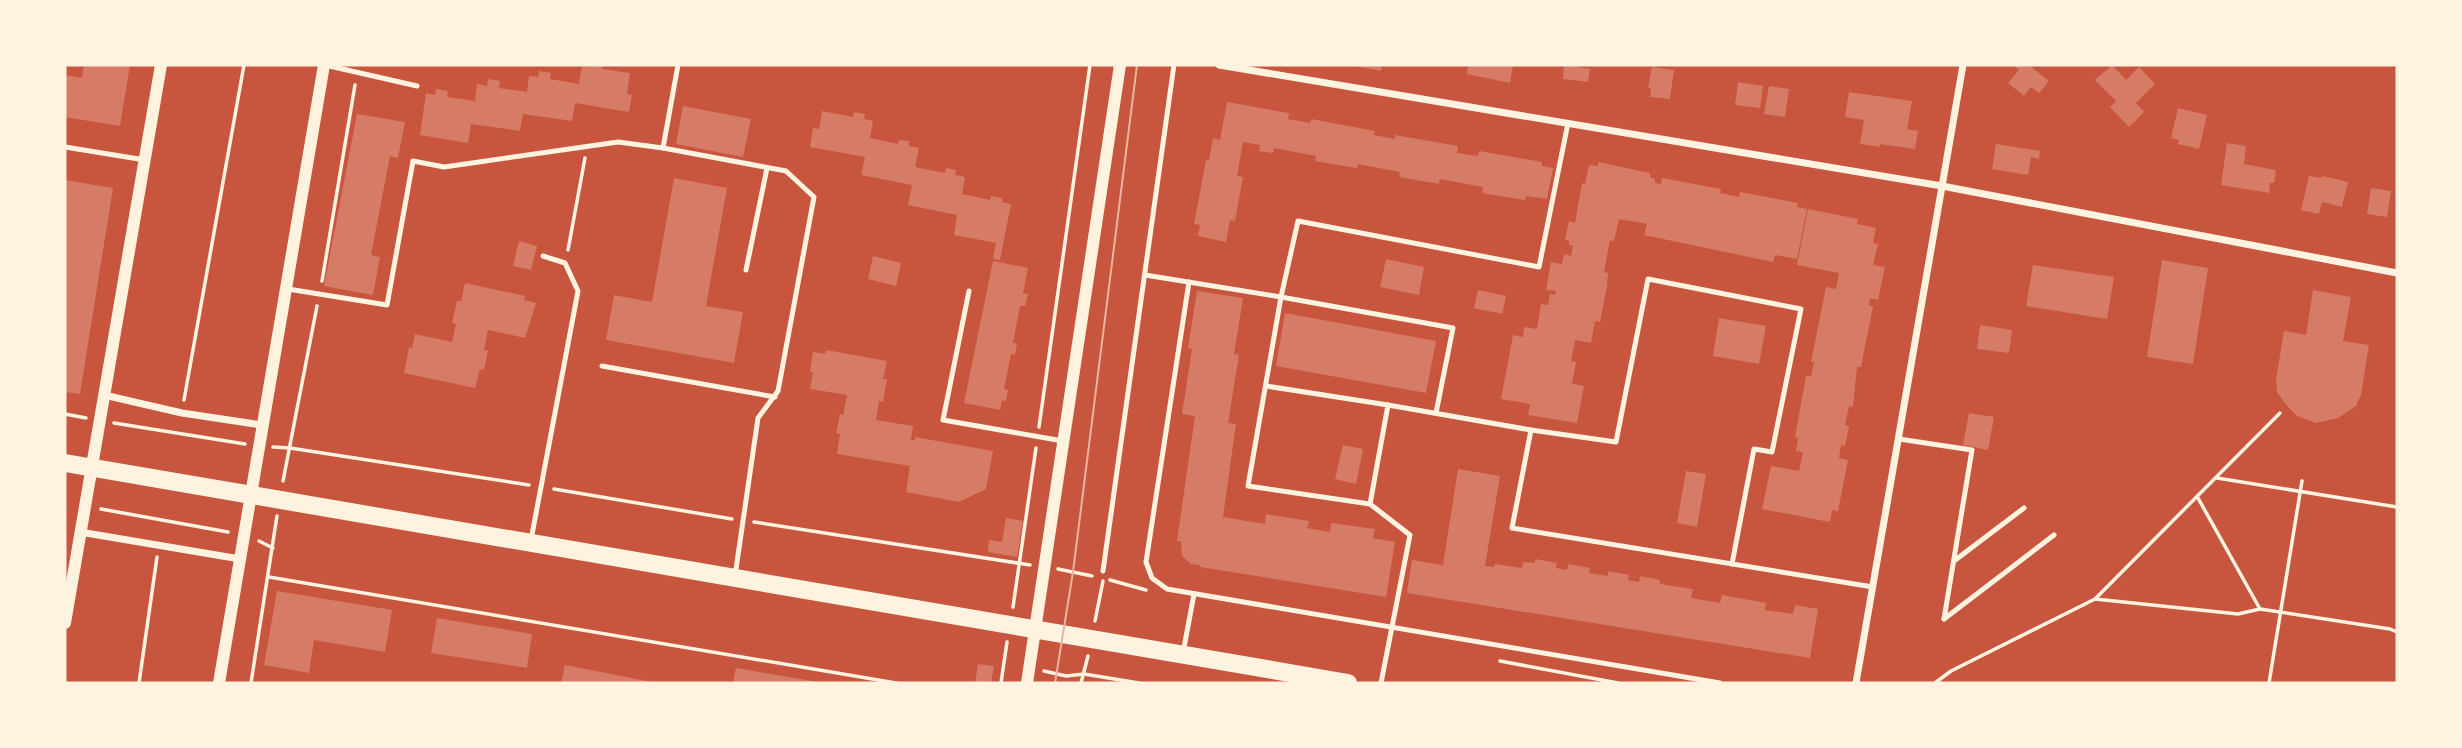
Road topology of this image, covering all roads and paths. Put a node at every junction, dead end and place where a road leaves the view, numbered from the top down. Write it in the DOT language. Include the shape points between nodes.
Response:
graph roads {
  1 [pos="161,65"];
  2 [pos="244,65"];
  3 [pos="324,65"];
  4 [pos="678,65"];
  5 [pos="1090,65"];
  6 [pos="1120,65"];
  7 [pos="1174,65"];
  8 [pos="1219,65"];
  9 [pos="1963,65"];
  10 [pos="417,86"];
  11 [pos="1567,123"];
  12 [pos="587,146"];
  13 [pos="65,148"];
  14 [pos="663,148"];
  15 [pos="145,160"];
  16 [pos="767,168"];
  17 [pos="1942,186"];
  18 [pos="542,256"];
  19 [pos="565,263"];
  20 [pos="746,270"];
  21 [pos="2397,273"];
  22 [pos="1145,275"];
  23 [pos="1189,282"];
  24 [pos="286,288"];
  25 [pos="969,291"];
  26 [pos="1282,297"];
  27 [pos="602,366"];
  28 [pos="1266,386"];
  29 [pos="104,395"];
  30 [pos="775,397"];
  31 [pos="1388,405"];
  32 [pos="182,413"];
  33 [pos="1436,413"];
  34 [pos="2280,413"];
  35 [pos="262,425"];
  36 [pos="1531,430"];
  37 [pos="178,435"];
  38 [pos="1899,439"];
  39 [pos="1063,441"];
  40 [pos="65,463"];
  41 [pos="92,467"];
  42 [pos="2217,478"];
  43 [pos="2302,481"];
  44 [pos="2300,490"];
  45 [pos="251,495"];
  46 [pos="2198,497"];
  47 [pos="279,500"];
  48 [pos="1370,504"];
  49 [pos="85,506"];
  50 [pos="2397,507"];
  51 [pos="2024,508"];
  52 [pos="80,532"];
  53 [pos="244,534"];
  54 [pos="2054,535"];
  55 [pos="530,543"];
  56 [pos="159,545"];
  57 [pos="273,548"];
  58 [pos="240,559"];
  59 [pos="1953,562"];
  60 [pos="1020,563"];
  61 [pos="1732,564"];
  62 [pos="1102,571"];
  63 [pos="269,577"];
  64 [pos="735,578"];
  65 [pos="1873,587"];
  66 [pos="1194,594"];
  67 [pos="2095,599"];
  68 [pos="2260,609"];
  69 [pos="2281,612"];
  70 [pos="65,623"];
  71 [pos="1392,627"];
  72 [pos="1035,629"];
  73 [pos="2397,632"];
  74 [pos="1183,655"];
  75 [pos="1029,668"];
  76 [pos="139,683"];
  77 [pos="219,683"];
  78 [pos="251,683"];
  79 [pos="896,683"];
  80 [pos="1001,683"];
  81 [pos="1027,683"];
  82 [pos="1139,683"];
  83 [pos="1348,683"];
  84 [pos="1381,683"];
  85 [pos="1720,683"];
  86 [pos="1856,683"];
  87 [pos="1935,683"];
  88 [pos="2269,683"];
  1 -- 15 [label="street"];
  2 -- 32 [label="path"];
  3 -- 10 [label="lane"];
  3 -- 24 [label="street"];
  4 -- 14 [label="lane"];
  5 -- 60 [label="path"];
  6 -- 39 [label="street"];
  7 -- 22 [label="lane"];
  8 -- 11 [label="street"];
  9 -- 17 [label="street"];
  11 -- 17 [label="street"];
  11 -- 26 [label="lane" via="1539,267 1298,221"];
  12 -- 14 [label="lane" via="618,142"];
  12 -- 19 [label="path"];
  12 -- 24 [label="lane" via="444,167 413,161 387,305"];
  13 -- 15 [label="lane"];
  14 -- 16 [label="lane"];
  15 -- 29 [label="street"];
  16 -- 20 [label="lane"];
  16 -- 30 [label="lane" via="786,172 814,197"];
  17 -- 21 [label="street"];
  17 -- 38 [label="street"];
  18 -- 19 [label="lane"];
  19 -- 55 [label="lane" via="579,291"];
  22 -- 23 [label="lane"];
  22 -- 62 [label="lane"];
  23 -- 26 [label="lane"];
  23 -- 66 [label="lane" via="1146,562 1152,578 1167,589"];
  24 -- 35 [label="street"];
  25 -- 39 [label="lane" via="943,420"];
  26 -- 28 [label="lane"];
  26 -- 33 [label="lane" via="1453,328"];
  27 -- 30 [label="lane"];
  28 -- 31 [label="lane"];
  28 -- 48 [label="lane" via="1248,486"];
  29 -- 32 [label="street"];
  29 -- 41 [label="street"];
  30 -- 64 [label="lane" via="758,418"];
  31 -- 33 [label="lane"];
  31 -- 48 [label="lane"];
  32 -- 35 [label="street"];
  32 -- 37 [label="path"];
  33 -- 36 [label="lane"];
  34 -- 42 [label="path"];
  35 -- 45 [label="street"];
  36 -- 61 [label="lane" via="1512,528"];
  36 -- 61 [label="lane" via="1616,442 1648,279 1801,309 1772,452 1754,449"];
  38 -- 59 [label="lane" via="1972,450"];
  38 -- 65 [label="street"];
  39 -- 72 [label="street"];
  40 -- 41 [label="main road"];
  41 -- 45 [label="main road"];
  41 -- 49 [label="street"];
  42 -- 44 [label="path"];
  42 -- 46 [label="path"];
  43 -- 44 [label="path"];
  44 -- 50 [label="path"];
  44 -- 69 [label="path"];
  45 -- 47 [label="main road"];
  45 -- 53 [label="street"];
  46 -- 67 [label="path"];
  46 -- 68 [label="path"];
  47 -- 55 [label="main road"];
  47 -- 57 [label="path"];
  48 -- 71 [label="lane" via="1410,535"];
  49 -- 52 [label="street"];
  49 -- 53 [label="path"];
  51 -- 59 [label="lane"];
  52 -- 56 [label="street"];
  52 -- 70 [label="street"];
  53 -- 57 [label="path"];
  53 -- 58 [label="street"];
  54 -- 59 [label="lane" via="1944,619"];
  55 -- 64 [label="main road"];
  56 -- 58 [label="street"];
  56 -- 76 [label="path"];
  57 -- 63 [label="path"];
  58 -- 77 [label="street"];
  61 -- 65 [label="lane"];
  63 -- 78 [label="path"];
  63 -- 79 [label="path"];
  64 -- 72 [label="main road"];
  65 -- 86 [label="street"];
  66 -- 71 [label="lane"];
  66 -- 74 [label="lane"];
  67 -- 68 [label="path" via="2238,614"];
  67 -- 87 [label="path"];
  68 -- 69 [label="path"];
  69 -- 73 [label="path"];
  69 -- 88 [label="path"];
  71 -- 84 [label="lane"];
  71 -- 85 [label="lane"];
  72 -- 74 [label="main road"];
  72 -- 75 [label="street"];
  74 -- 83 [label="main road"];
  75 -- 80 [label="path" via="1004,663"];
  75 -- 81 [label="street"];
  75 -- 82 [label="path"];
}
